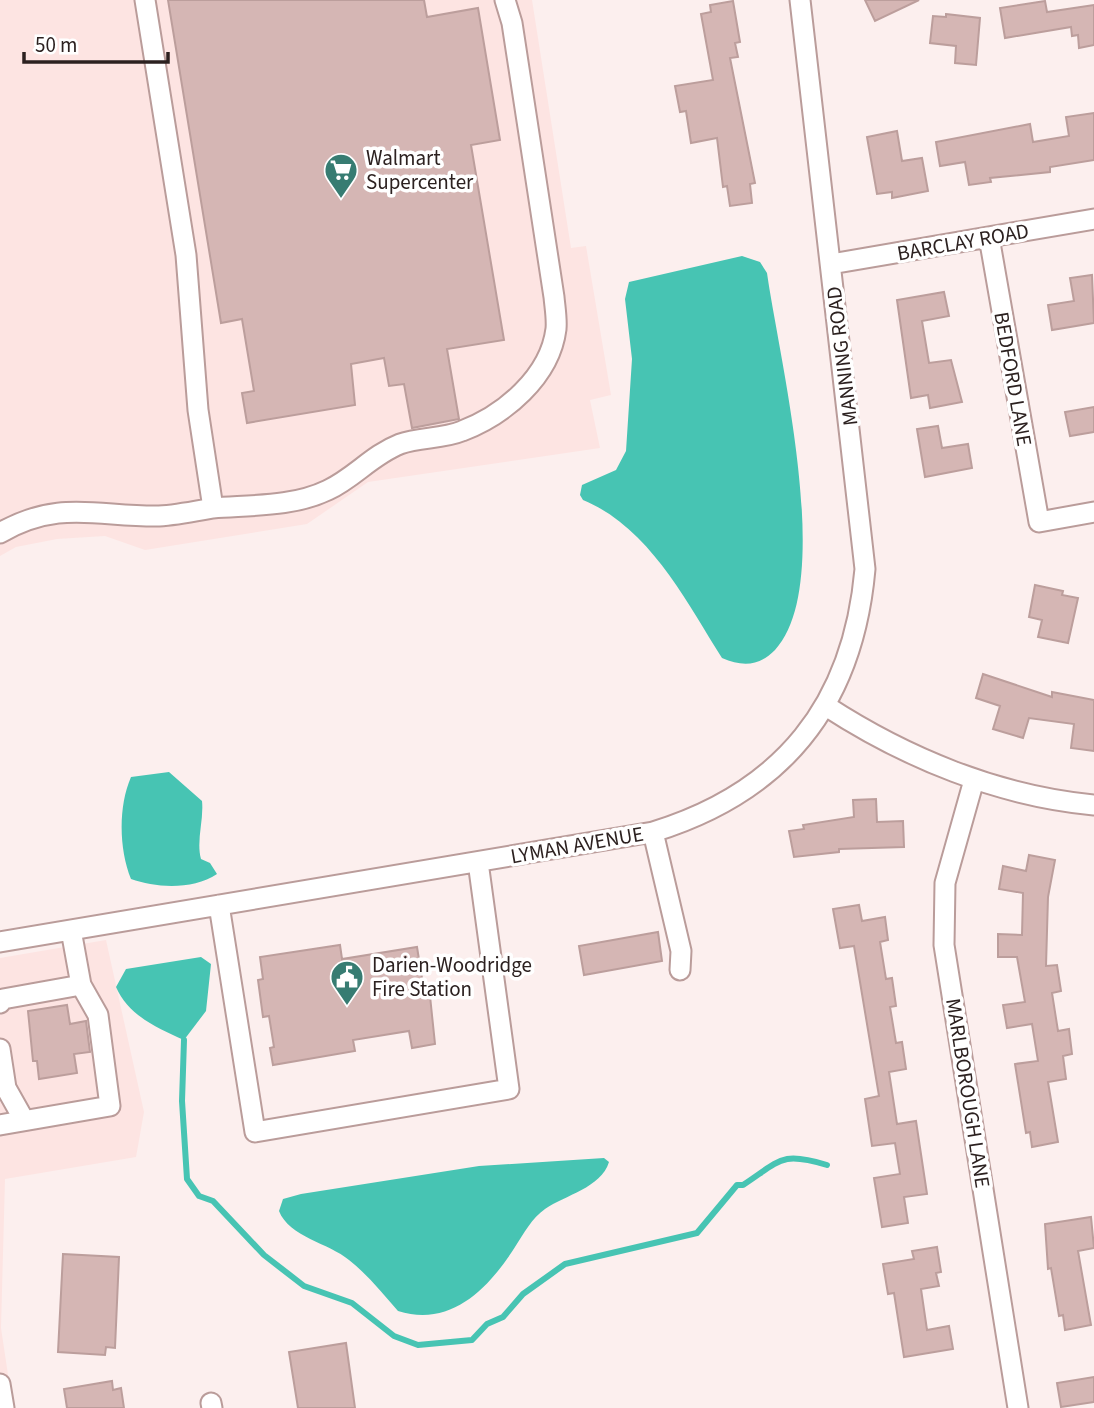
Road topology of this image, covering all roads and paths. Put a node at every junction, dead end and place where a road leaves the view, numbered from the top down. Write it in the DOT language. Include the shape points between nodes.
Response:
graph roads {
  1 [pos="145,0"];
  2 [pos="505,0"];
  3 [pos="800,0"];
  4 [pos="1094,219"];
  5 [pos="989,237"];
  6 [pos="831,264"];
  7 [pos="213,508"];
  8 [pos="1094,512"];
  9 [pos="0,533"];
  10 [pos="826,706"];
  11 [pos="974,780"];
  12 [pos="1094,805"];
  13 [pos="653,832"];
  14 [pos="478,862"];
  15 [pos="219,905"];
  16 [pos="71,930"];
  17 [pos="0,942"];
  18 [pos="680,970"];
  19 [pos="81,985"];
  20 [pos="0,1003"];
  21 [pos="0,1049"];
  22 [pos="24,1121"];
  23 [pos="0,1125"];
  24 [pos="0,1384"];
  25 [pos="4,1408"];
  26 [pos="1018,1408"];
  1 -- 7 [label="street" via="186,255 198,410"];
  2 -- 7 [label="street" via="554,297 556,330 532,382 491,417 461,432 400,444 331,489 301,501"];
  3 -- 6 [label="street, MANNING ROAD"];
  4 -- 5 [label="street, BARCLAY ROAD"];
  5 -- 6 [label="street, BARCLAY ROAD"];
  5 -- 8 [label="street, BEDFORD LANE" via="1039,522"];
  6 -- 10 [label="street, MANNING ROAD" via="865,569 856,633"];
  7 -- 9 [label="street" via="160,516 67,511 24,519"];
  10 -- 11 [label="street" via="878,739"];
  10 -- 13 [label="street, LYMAN AVENUE" via="776,767 746,790 709,813"];
  11 -- 12 [label="street"];
  11 -- 26 [label="street, MARLBOROUGH LANE" via="945,883 944,945"];
  13 -- 14 [label="street, LYMAN AVENUE"];
  13 -- 18 [label="street" via="681,951"];
  14 -- 15 [label="street, LYMAN AVENUE"];
  14 -- 15 [label="street" via="509,1089 255,1132"];
  15 -- 16 [label="street, LYMAN AVENUE"];
  16 -- 17 [label="street, LYMAN AVENUE"];
  16 -- 19 [label="street"];
  19 -- 20 [label="street"];
  19 -- 22 [label="street" via="99,1015 110,1106"];
  21 -- 22 [label="street" via="6,1088"];
  22 -- 23 [label="street"];
  24 -- 25 [label="street"];
}
